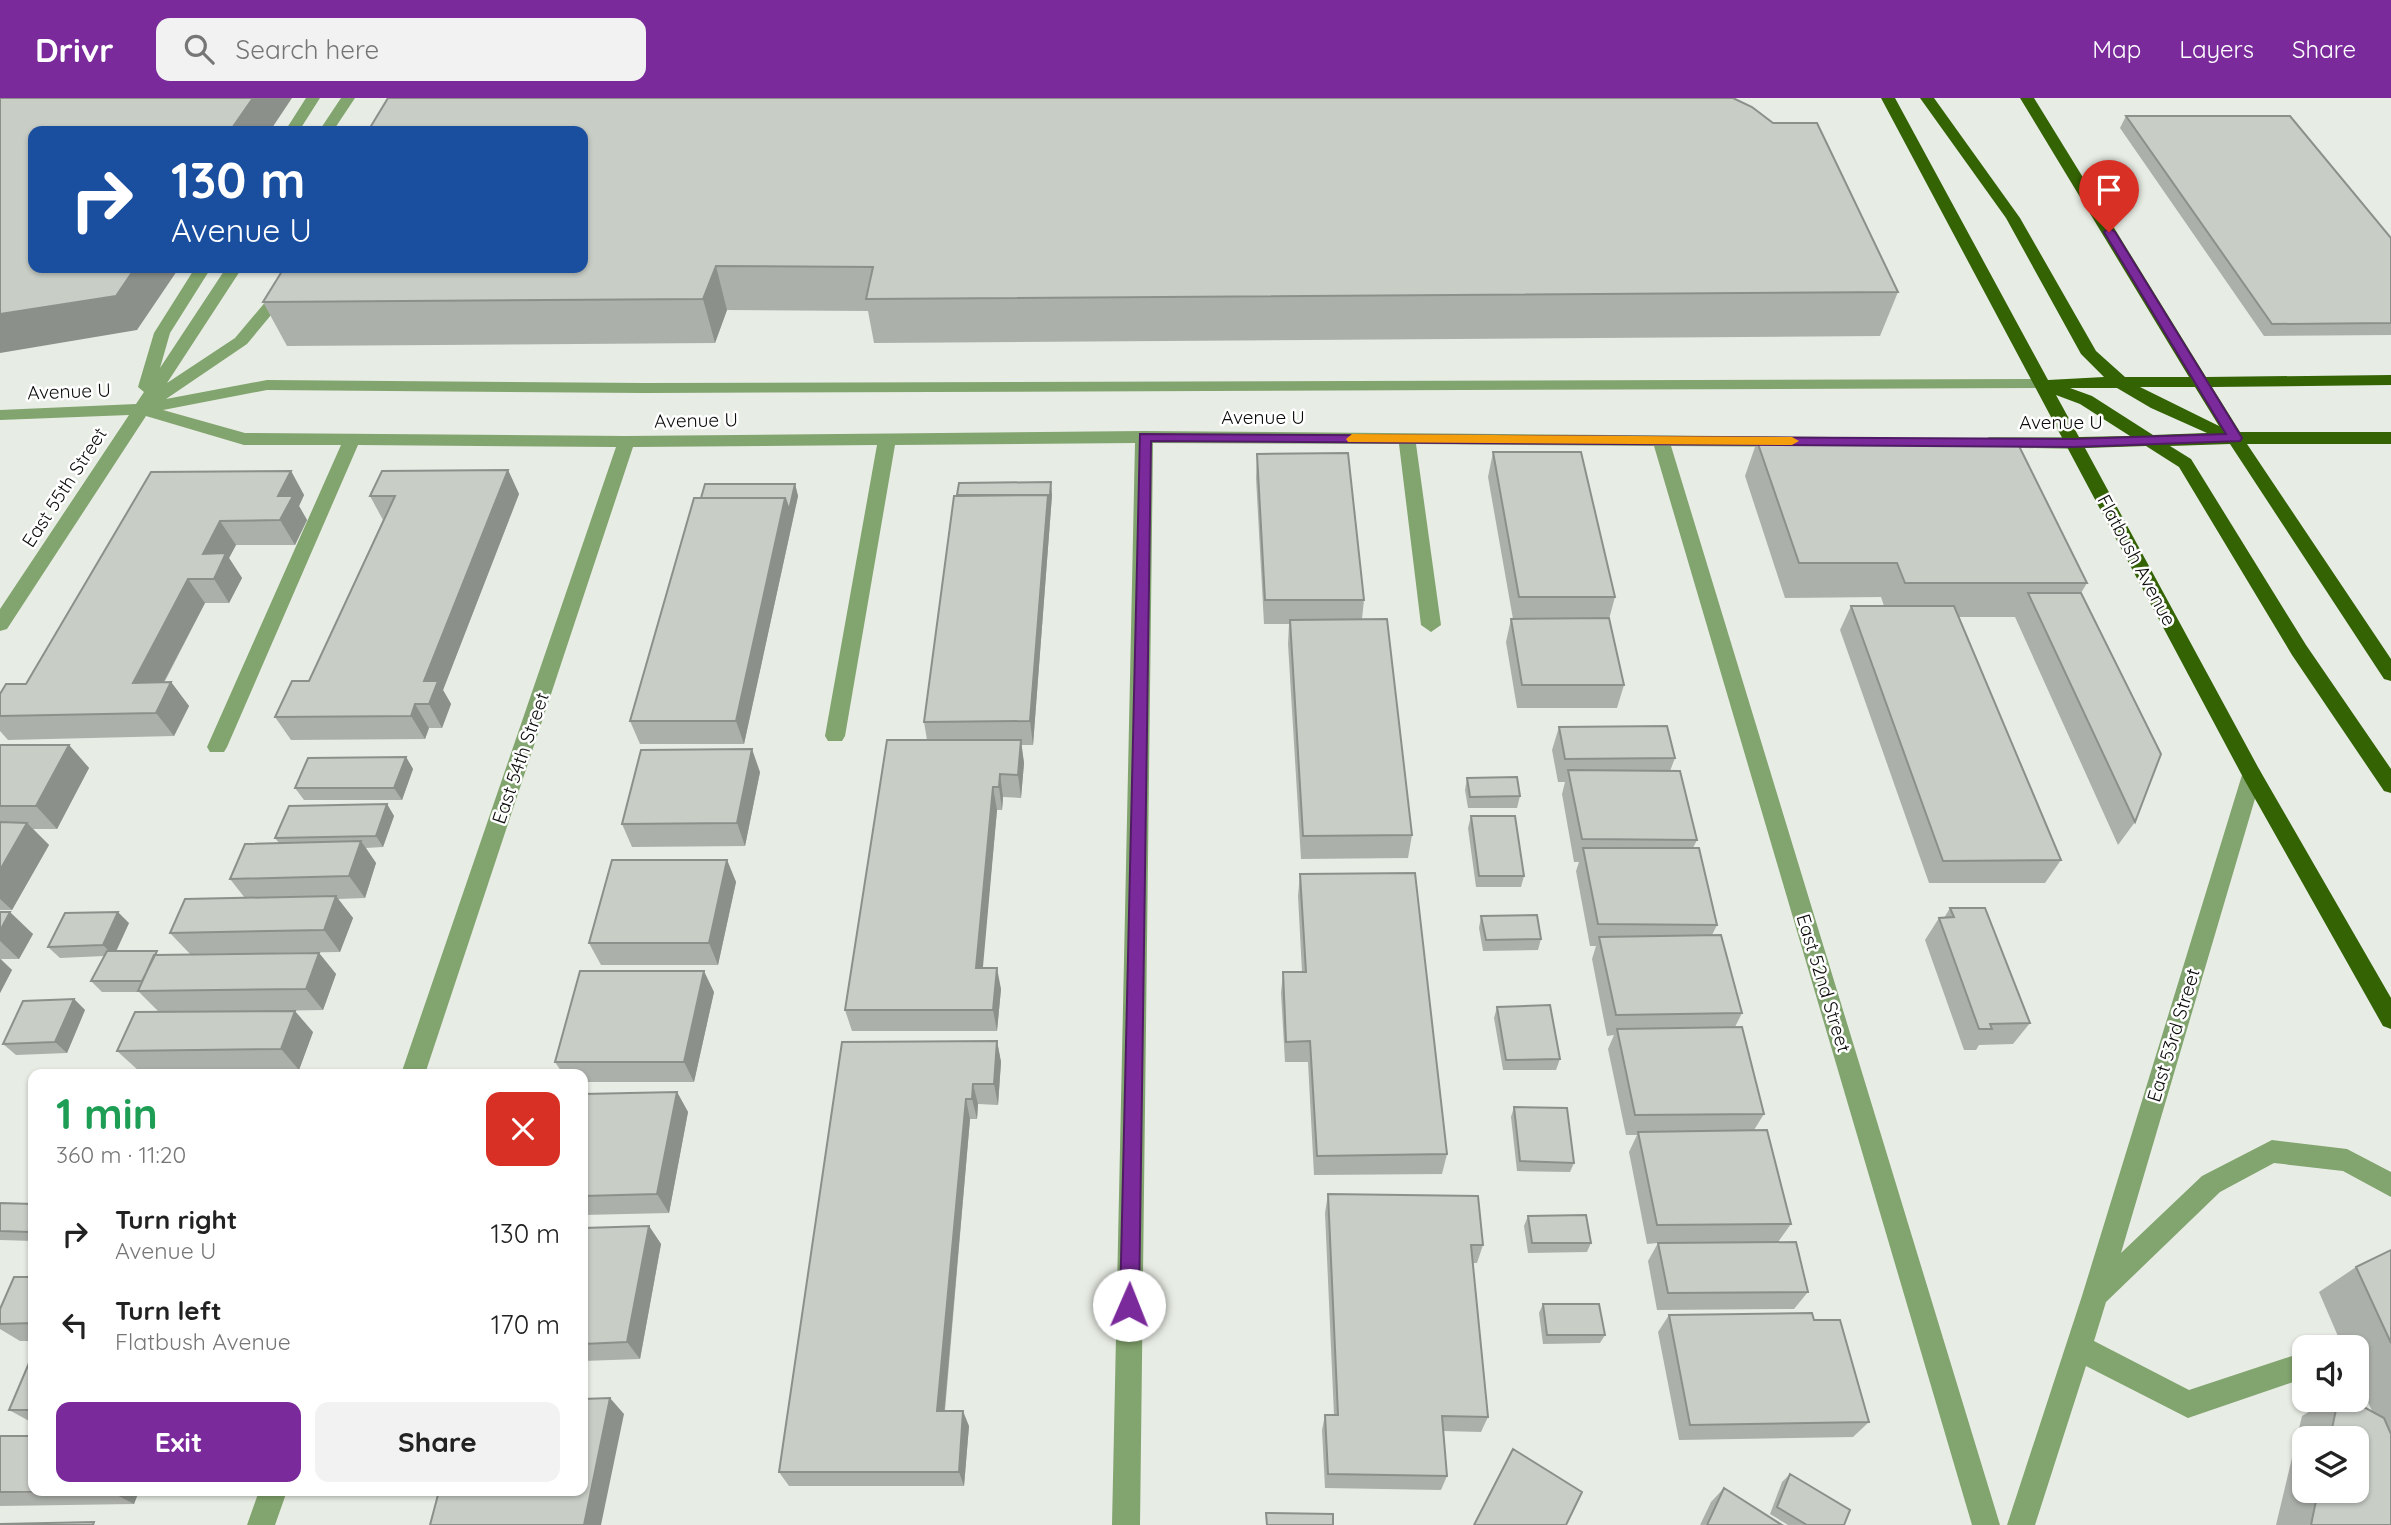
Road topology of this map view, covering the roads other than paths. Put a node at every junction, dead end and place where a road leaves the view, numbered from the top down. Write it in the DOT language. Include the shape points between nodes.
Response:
graph roads {
  1 [pos="313,98"];
  2 [pos="348,98"];
  3 [pos="1888,98"];
  4 [pos="1927,98"];
  5 [pos="2027,98"];
  6 [pos="295,126"];
  7 [pos="329,126"];
  8 [pos="200,273"];
  9 [pos="231,273"];
  10 [pos="298,273"];
  11 [pos="2391,380"];
  12 [pos="2040,383"];
  13 [pos="2202,383"];
  14 [pos="2121,384"];
  15 [pos="140,409"];
  16 [pos="0,415"];
  17 [pos="1144,437"];
  18 [pos="2235,438"];
  19 [pos="2391,438"];
  20 [pos="1407,439"];
  21 [pos="352,440"];
  22 [pos="887,440"];
  23 [pos="1661,440"];
  24 [pos="1842,441"];
  25 [pos="2154,441"];
  26 [pos="626,442"];
  27 [pos="1973,443"];
  28 [pos="2073,443"];
  29 [pos="0,624"];
  30 [pos="1431,625"];
  31 [pos="2391,674"];
  32 [pos="835,736"];
  33 [pos="217,747"];
  34 [pos="2252,775"];
  35 [pos="2391,785"];
  36 [pos="2391,1019"];
  37 [pos="415,1069"];
  38 [pos="2391,1185"];
  39 [pos="2095,1296"];
  40 [pos="2079,1348"];
  41 [pos="2292,1369"];
  42 [pos="271,1496"];
  43 [pos="261,1525"];
  44 [pos="1126,1525"];
  45 [pos="1986,1525"];
  46 [pos="2021,1525"];
  1 -- 6 [label="street"];
  2 -- 7 [label="street"];
  3 -- 12 [label="main road, Flatbush Avenue"];
  4 -- 14 [label="main road" via="2013,218 2089,354"];
  5 -- 13 [label="main road"];
  8 -- 15 [label="street" via="162,333"];
  9 -- 15 [label="street, East 55th Street"];
  10 -- 15 [label="street" via="241,341"];
  11 -- 13 [label="main road, Avenue U"];
  12 -- 14 [label="main road, Avenue U"];
  12 -- 15 [label="street, Avenue U" via="267,385"];
  12 -- 25 [label="main road" via="2086,400"];
  12 -- 28 [label="main road, Flatbush Avenue"];
  13 -- 14 [label="main road, Avenue U"];
  13 -- 18 [label="main road"];
  14 -- 18 [label="main road" via="2172,413"];
  15 -- 16 [label="street, Avenue U"];
  15 -- 21 [label="street, Avenue U" via="244,439"];
  15 -- 29 [label="street, East 55th Street"];
  17 -- 20 [label="street, Avenue U"];
  17 -- 22 [label="street, Avenue U"];
  17 -- 44 [label="street"];
  18 -- 19 [label="main road, Avenue U"];
  18 -- 25 [label="main road, Avenue U"];
  18 -- 31 [label="main road"];
  20 -- 23 [label="street, Avenue U"];
  20 -- 30 [label="street"];
  21 -- 26 [label="street, Avenue U"];
  21 -- 33 [label="street"];
  22 -- 26 [label="street, Avenue U"];
  22 -- 32 [label="street"];
  23 -- 24 [label="street, Avenue U"];
  23 -- 45 [label="street, East 52nd Street"];
  25 -- 28 [label="main road, Avenue U"];
  25 -- 35 [label="main road" via="2185,463 2299,650"];
  26 -- 37 [label="street, East 54th Street"];
  27 -- 28 [label="street, Avenue U"];
  28 -- 34 [label="main road, Flatbush Avenue"];
  34 -- 36 [label="main road, Flatbush Avenue"];
  34 -- 39 [label="street, East 53rd Street"];
  38 -- 39 [label="street, East 53rd Street" via="2347,1160 2272,1151 2211,1184"];
  39 -- 40 [label="street, East 53rd Street"];
  40 -- 41 [label="street" via="2188,1404"];
  40 -- 46 [label="street, East 53rd Street"];
  42 -- 43 [label="street"];
}
